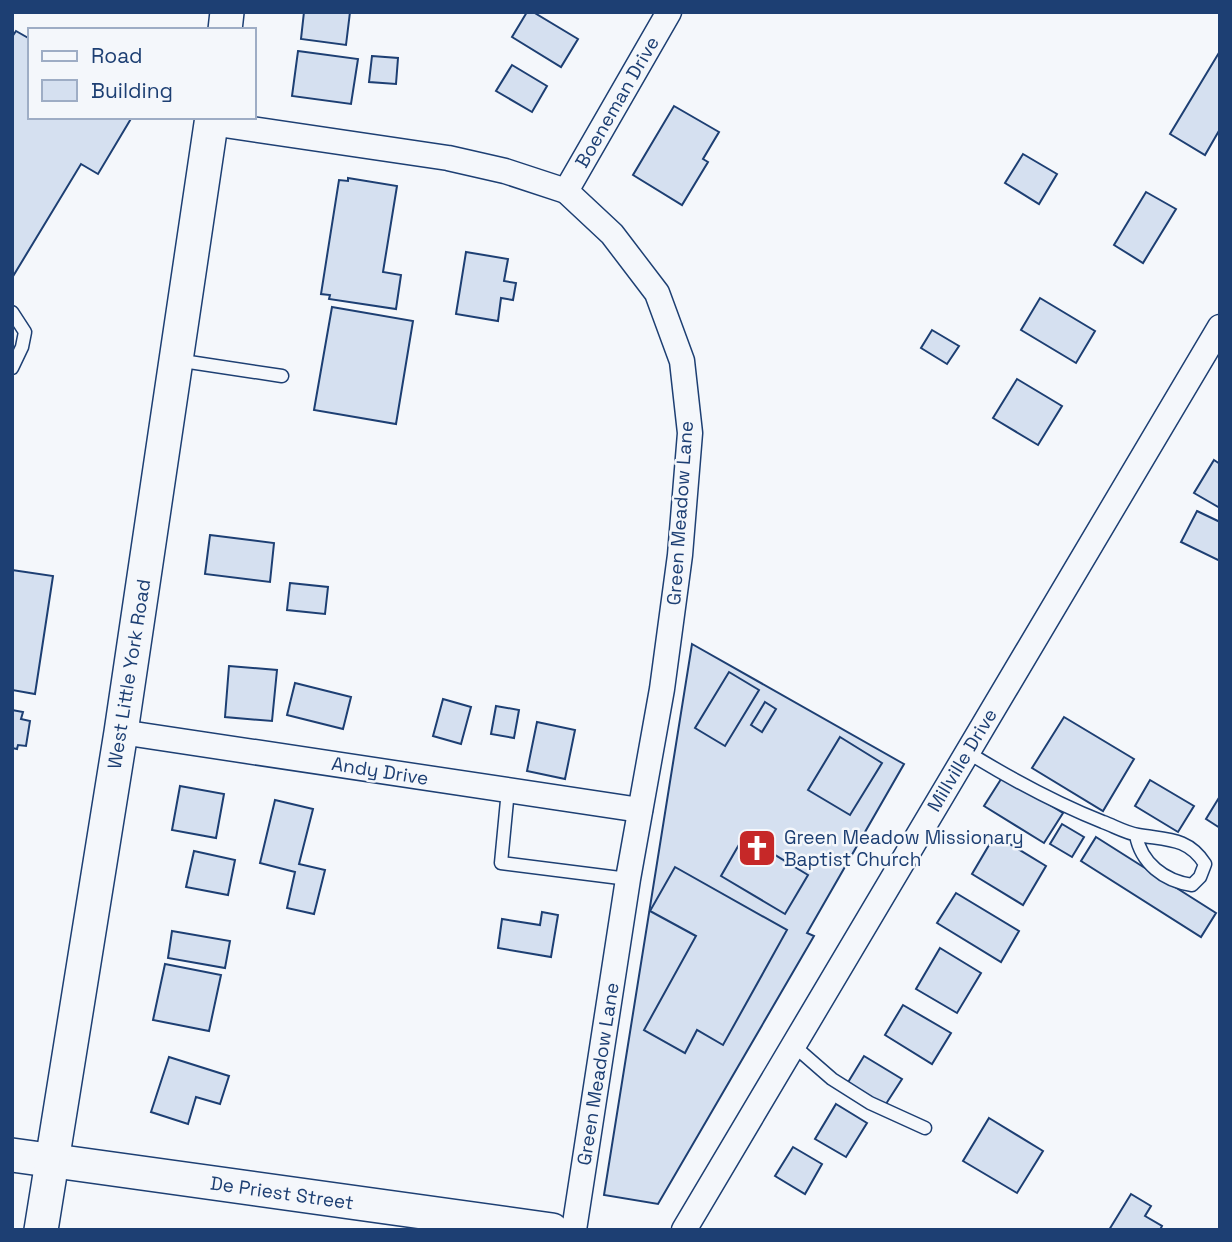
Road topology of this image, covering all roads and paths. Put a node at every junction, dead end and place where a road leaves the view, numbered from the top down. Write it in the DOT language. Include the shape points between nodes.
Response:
graph roads {
  1 [pos="668,12"];
  2 [pos="211,120"];
  3 [pos="566,191"];
  4 [pos="12,312"];
  5 [pos="1220,327"];
  6 [pos="175,360"];
  7 [pos="12,368"];
  8 [pos="282,376"];
  9 [pos="121,732"];
  10 [pos="967,752"];
  11 [pos="508,790"];
  12 [pos="640,810"];
  13 [pos="1136,835"];
  14 [pos="628,879"];
  15 [pos="793,1045"];
  16 [pos="925,1128"];
  17 [pos="12,1155"];
  18 [pos="51,1161"];
  19 [pos="41,1230"];
  20 [pos="552,1230"];
  21 [pos="573,1230"];
  22 [pos="684,1230"];
  1 -- 3 [label="street, Boeneman Drive"];
  2 -- 3 [label="street, Green Meadow Lane" via="448,158"];
  2 -- 6 [label="street, West Little York Road"];
  3 -- 12 [label="street, Green Meadow Lane" via="612,234 657,293 682,361 690,433 680,555"];
  4 -- 7 [label="lane" via="25,332"];
  5 -- 10 [label="street, Millville Drive"];
  6 -- 8 [label="lane"];
  6 -- 9 [label="street, West Little York Road"];
  9 -- 11 [label="street, Andy Drive"];
  9 -- 18 [label="street, West Little York Road"];
  10 -- 13 [label="lane" via="1073,810"];
  10 -- 15 [label="street, Millville Drive"];
  11 -- 12 [label="street, Andy Drive"];
  11 -- 14 [label="lane" via="502,863"];
  12 -- 14 [label="street, Green Meadow Lane"];
  13 -- 13 [label="lane" via="1171,838 1198,854 1205,864 1200,877 1192,885 1161,873 1145,859"];
  14 -- 21 [label="street, Green Meadow Lane"];
  15 -- 16 [label="lane" via="870,1103"];
  15 -- 22 [label="street, Millville Drive"];
  17 -- 18 [label="street, De Priest Street"];
  18 -- 19 [label="street, West Little York Road"];
  18 -- 20 [label="street, De Priest Street"];
}
